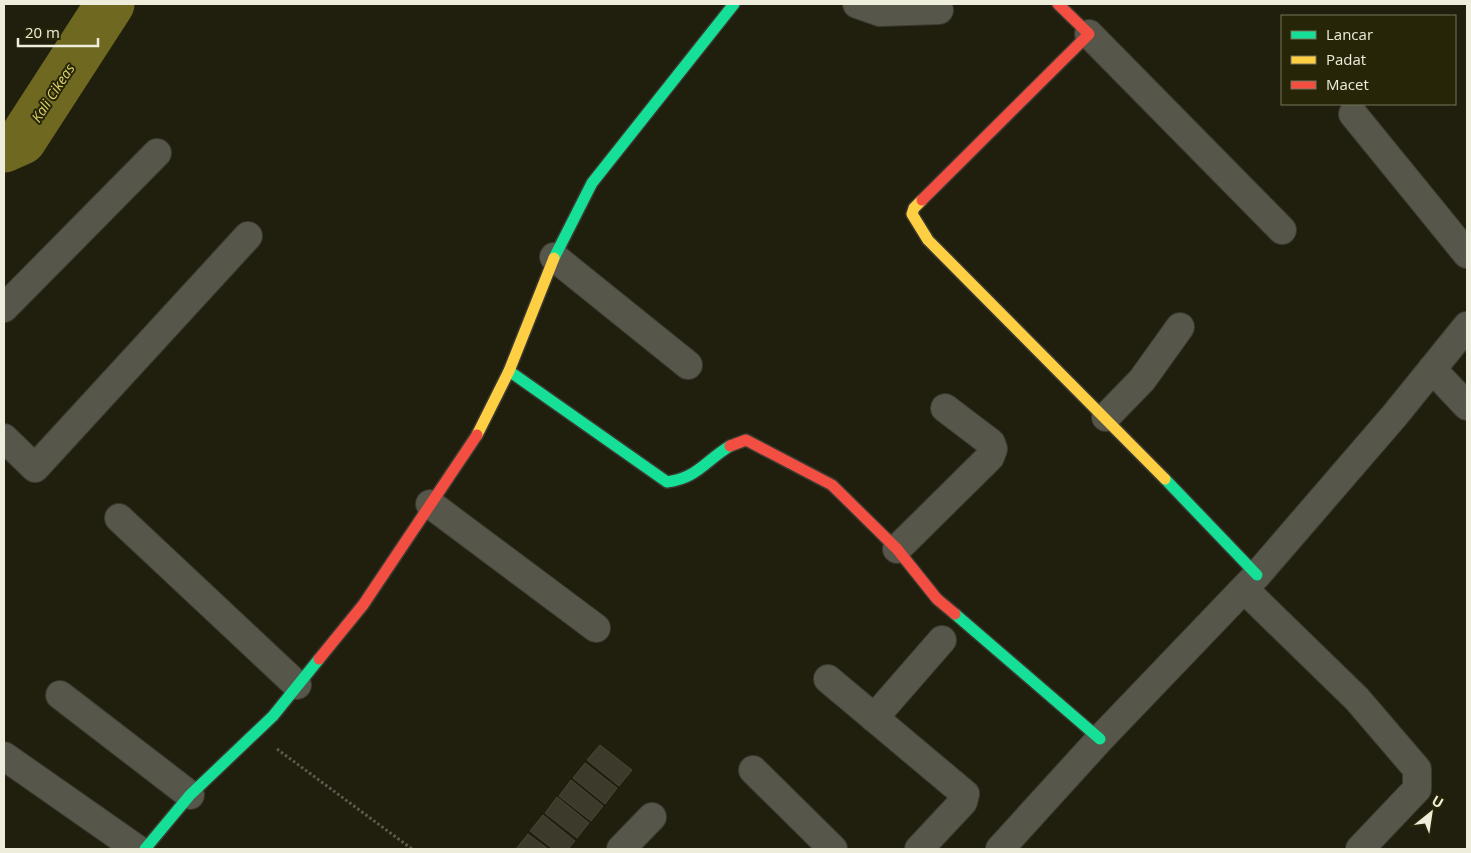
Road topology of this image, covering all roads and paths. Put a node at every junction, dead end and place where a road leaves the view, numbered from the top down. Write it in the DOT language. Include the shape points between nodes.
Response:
graph roads {
  1 [pos="734,4"];
  2 [pos="857,4"];
  3 [pos="1058,4"];
  4 [pos="939,10"];
  5 [pos="1089,34"];
  6 [pos="1353,114"];
  7 [pos="157,153"];
  8 [pos="1282,230"];
  9 [pos="248,236"];
  10 [pos="1467,254"];
  11 [pos="554,257"];
  12 [pos="4,308"];
  13 [pos="1467,326"];
  14 [pos="1180,327"];
  15 [pos="688,365"];
  16 [pos="1432,370"];
  17 [pos="509,371"];
  18 [pos="1467,406"];
  19 [pos="945,408"];
  20 [pos="1106,417"];
  21 [pos="4,438"];
  22 [pos="430,504"];
  23 [pos="119,518"];
  24 [pos="897,549"];
  25 [pos="1251,582"];
  26 [pos="596,628"];
  27 [pos="942,640"];
  28 [pos="828,679"];
  29 [pos="297,685"];
  30 [pos="60,695"];
  31 [pos="874,718"];
  32 [pos="256,734"];
  33 [pos="1100,739"];
  34 [pos="4,756"];
  35 [pos="753,770"];
  36 [pos="190,795"];
  37 [pos="652,817"];
  38 [pos="137,849"];
  39 [pos="145,849"];
  40 [pos="412,849"];
  41 [pos="621,849"];
  42 [pos="833,849"];
  43 [pos="919,849"];
  44 [pos="1000,849"];
  45 [pos="1360,849"];
  1 -- 11 [label="street" via="592,183"];
  2 -- 4 [label="street" via="880,12"];
  3 -- 5 [label="street"];
  5 -- 8 [label="street"];
  5 -- 20 [label="street" via="914,208 912,214 928,240"];
  6 -- 10 [label="street"];
  7 -- 12 [label="street"];
  9 -- 21 [label="street" via="35,468"];
  11 -- 15 [label="street"];
  11 -- 17 [label="street"];
  13 -- 16 [label="street"];
  14 -- 20 [label="street" via="1142,380"];
  16 -- 18 [label="street"];
  16 -- 25 [label="street"];
  17 -- 22 [label="street" via="479,432"];
  17 -- 24 [label="street" via="667,482 684,481 728,447 746,440 756,443 832,485"];
  19 -- 24 [label="street" via="991,442 993,449 990,457"];
  20 -- 25 [label="street"];
  22 -- 26 [label="street"];
  22 -- 29 [label="street" via="362,605"];
  23 -- 29 [label="street"];
  24 -- 33 [label="street" via="938,599"];
  25 -- 33 [label="street"];
  25 -- 45 [label="street" via="1417,769 1417,789"];
  27 -- 31 [label="street"];
  28 -- 31 [label="street"];
  29 -- 32 [label="street"];
  30 -- 36 [label="street"];
  31 -- 43 [label="street" via="965,794 963,802"];
  32 -- 36 [label="street"];
  32 -- 40 [label="path"];
  33 -- 44 [label="street"];
  34 -- 38 [label="street"];
  35 -- 42 [label="street"];
  36 -- 39 [label="street"];
  37 -- 41 [label="street"];
}
